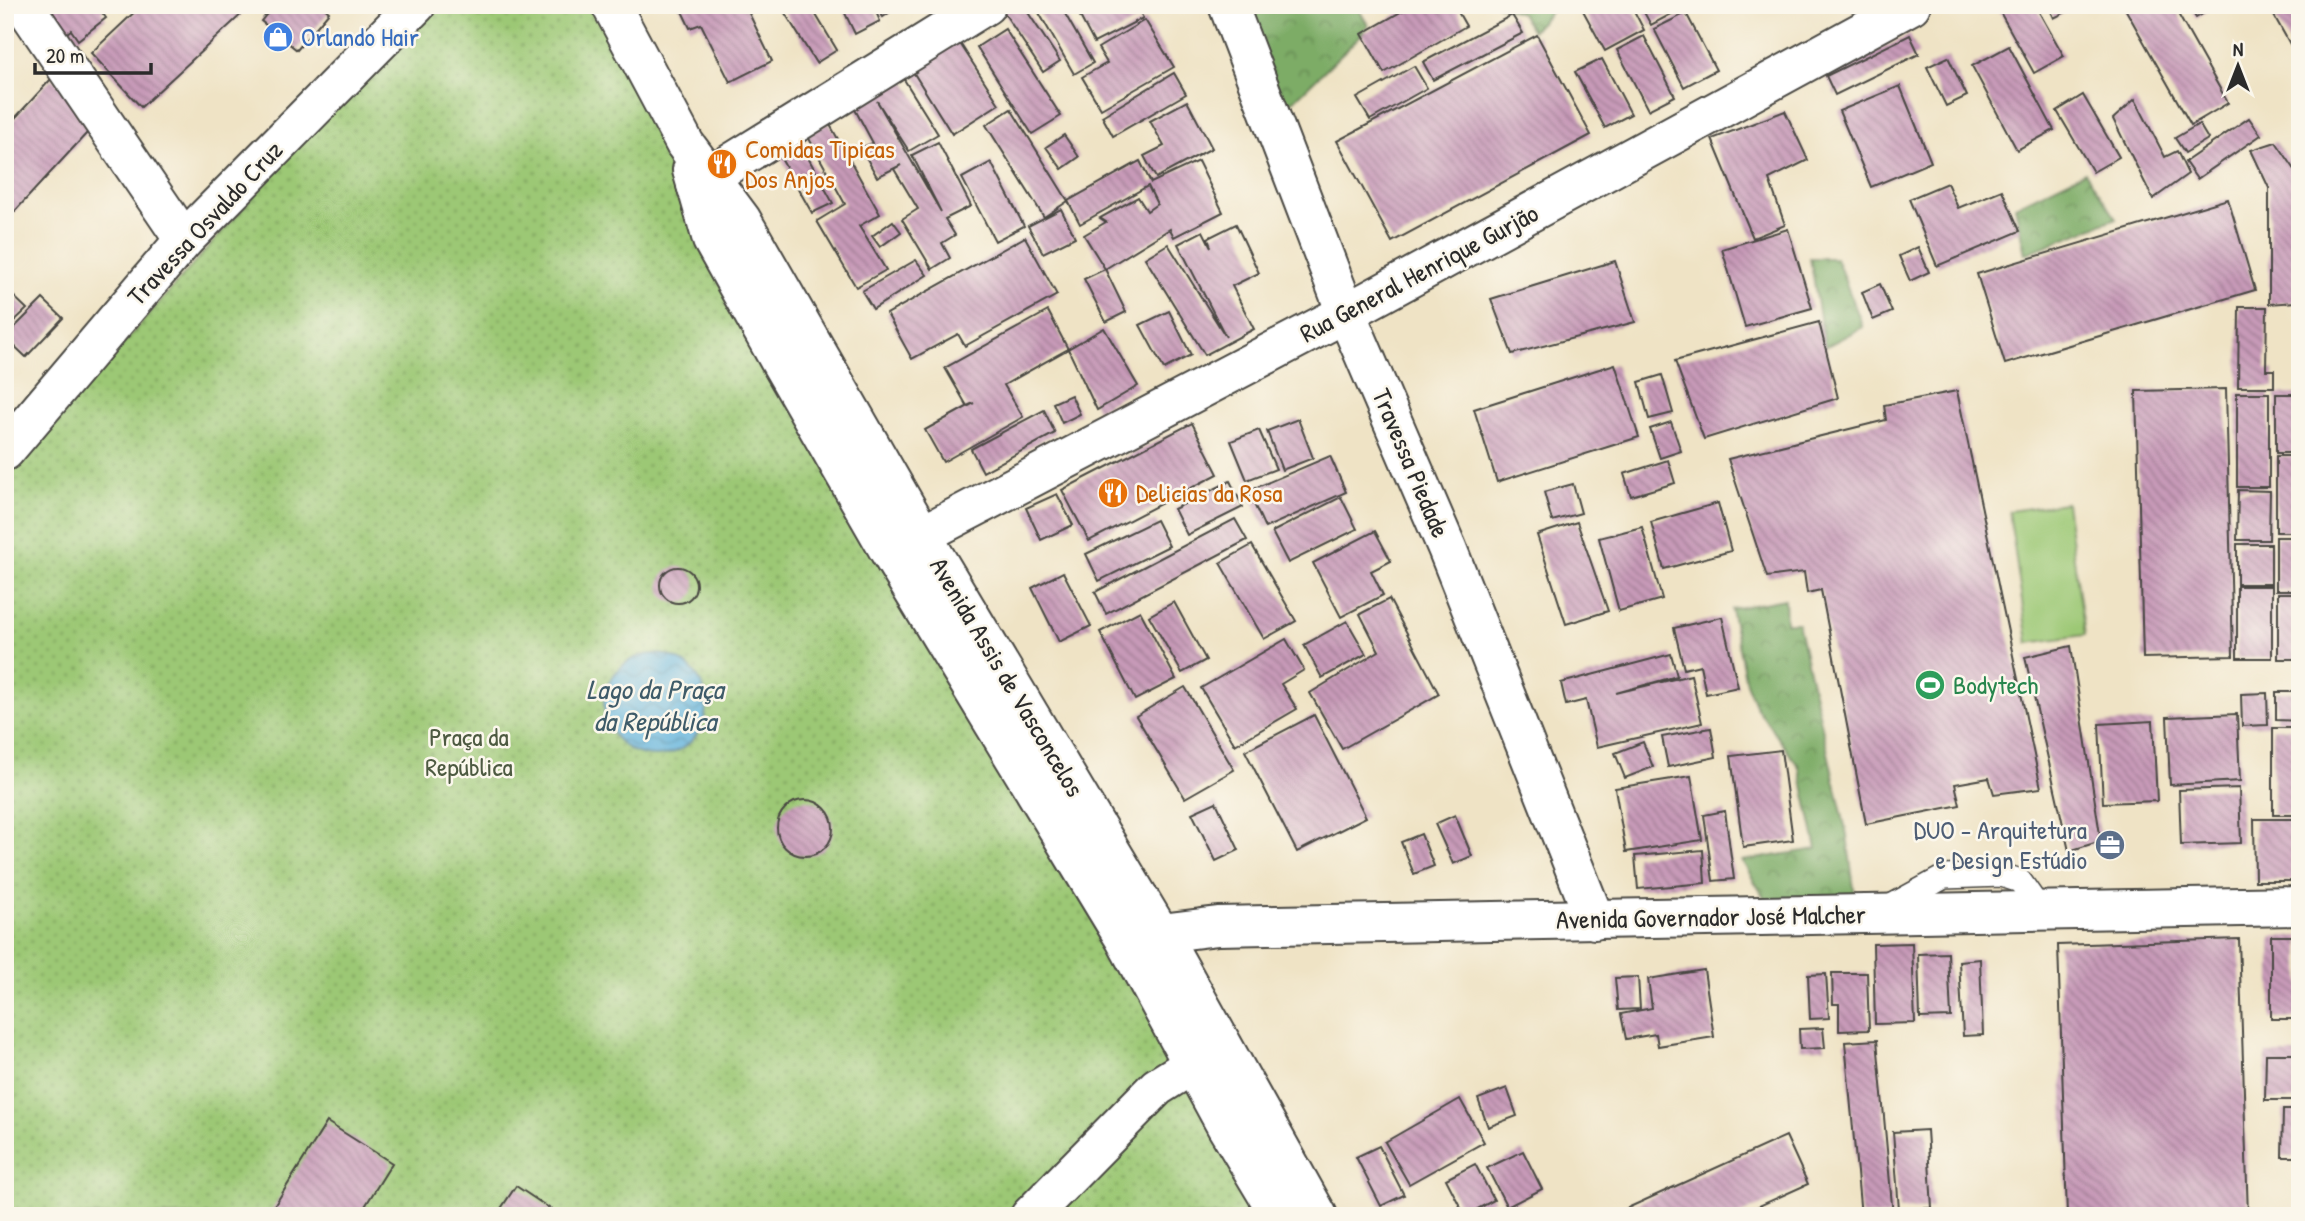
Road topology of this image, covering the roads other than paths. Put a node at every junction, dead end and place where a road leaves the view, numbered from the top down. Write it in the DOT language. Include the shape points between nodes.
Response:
graph roads {
  1 [pos="24,5"];
  2 [pos="416,5"];
  3 [pos="611,5"];
  4 [pos="986,5"];
  5 [pos="1228,5"];
  6 [pos="1911,5"];
  7 [pos="702,181"];
  8 [pos="184,240"];
  9 [pos="1346,313"];
  10 [pos="5,451"];
  11 [pos="922,535"];
  12 [pos="2300,906"];
  13 [pos="1595,920"];
  14 [pos="1142,936"];
  15 [pos="1192,1065"];
  16 [pos="1030,1216"];
  17 [pos="1280,1216"];
  18 [pos="1318,1216"];
  1 -- 8 [label="main road"];
  2 -- 8 [label="main road, Travessa Osvaldo Cruz"];
  3 -- 7 [label="main road, Avenida Assis de Vasconcelos"];
  4 -- 7 [label="main road"];
  5 -- 9 [label="main road, Travessa Piedade"];
  6 -- 9 [label="main road, Rua General Henrique Gurjão"];
  7 -- 11 [label="main road, Avenida Assis de Vasconcelos" via="741,219"];
  7 -- 14 [label="main road, Avenida Assis de Vasconcelos" via="712,240 889,551"];
  8 -- 10 [label="main road, Travessa Osvaldo Cruz"];
  9 -- 11 [label="main road, Rua General Henrique Gurjão"];
  9 -- 13 [label="main road, Travessa Piedade" via="1447,548"];
  11 -- 14 [label="main road, Avenida Assis de Vasconcelos"];
  12 -- 13 [label="main road, Avenida Governador José Malcher"];
  13 -- 14 [label="main road, Avenida Governador José Malcher" via="1218,926"];
  14 -- 15 [label="main road, Avenida Assis de Vasconcelos"];
  14 -- 18 [label="main road, Avenida Assis de Vasconcelos"];
  15 -- 16 [label="main road" via="1157,1087"];
  15 -- 17 [label="main road, Avenida Assis de Vasconcelos"];
}
